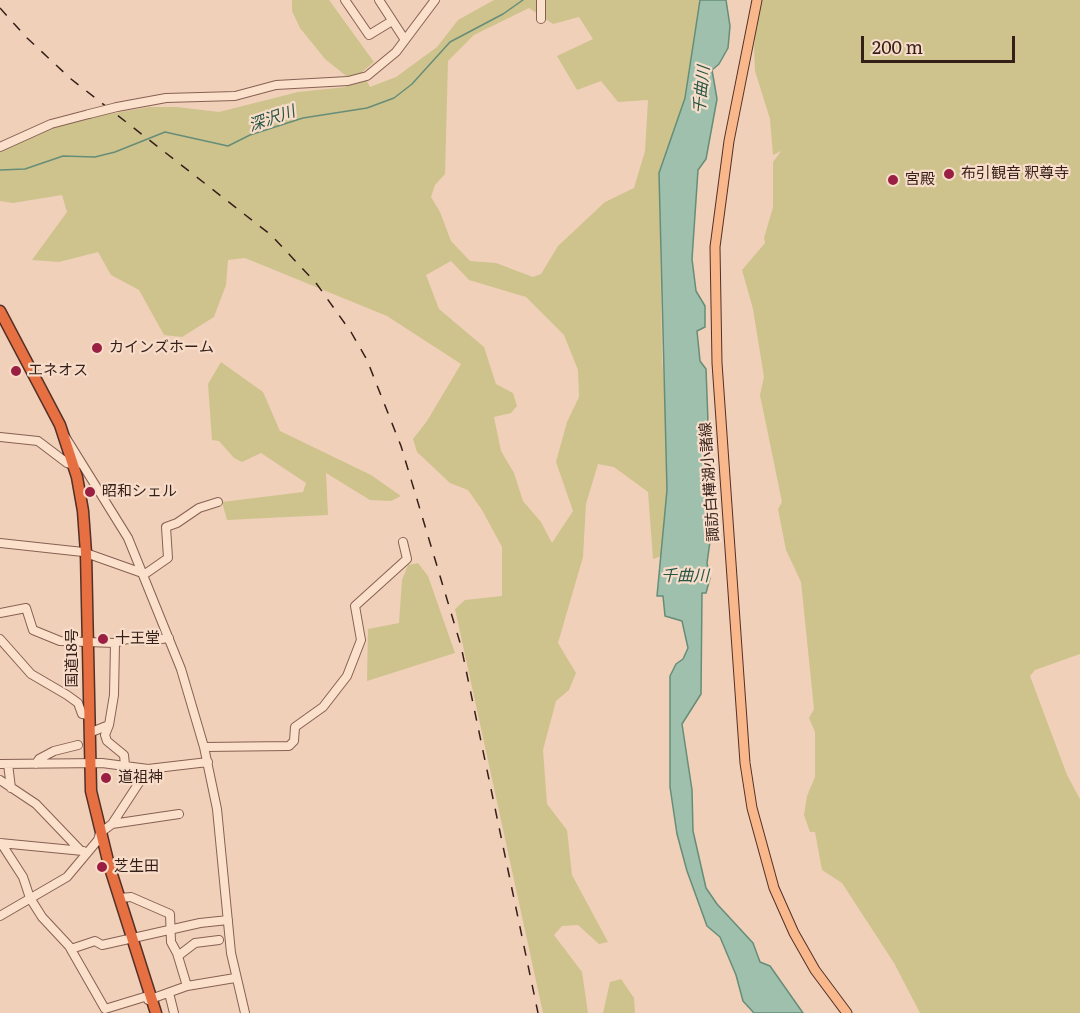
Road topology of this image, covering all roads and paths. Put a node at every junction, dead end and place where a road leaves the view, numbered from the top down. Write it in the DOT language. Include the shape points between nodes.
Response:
graph roads {
  1 [pos="345,0"];
  2 [pos="435,0"];
  3 [pos="541,0"];
  4 [pos="757,0"];
  5 [pos="383,2"];
  6 [pos="541,19"];
  7 [pos="392,21"];
  8 [pos="405,40"];
  9 [pos="0,147"];
  10 [pos="0,311"];
  11 [pos="0,437"];
  12 [pos="65,438"];
  13 [pos="74,465"];
  14 [pos="86,467"];
  15 [pos="218,502"];
  16 [pos="403,542"];
  17 [pos="0,543"];
  18 [pos="86,553"];
  19 [pos="145,574"];
  20 [pos="0,613"];
  21 [pos="169,638"];
  22 [pos="0,639"];
  23 [pos="88,641"];
  24 [pos="115,643"];
  25 [pos="89,715"];
  26 [pos="109,725"];
  27 [pos="89,733"];
  28 [pos="78,745"];
  29 [pos="204,747"];
  30 [pos="208,762"];
  31 [pos="89,763"];
  32 [pos="4,764"];
  33 [pos="36,764"];
  34 [pos="125,765"];
  35 [pos="148,769"];
  36 [pos="0,780"];
  37 [pos="11,788"];
  38 [pos="179,814"];
  39 [pos="112,824"];
  40 [pos="100,833"];
  41 [pos="1,843"];
  42 [pos="84,851"];
  43 [pos="30,898"];
  44 [pos="120,898"];
  45 [pos="0,916"];
  46 [pos="228,920"];
  47 [pos="171,930"];
  48 [pos="134,940"];
  49 [pos="219,940"];
  50 [pos="70,949"];
  51 [pos="178,956"];
  52 [pos="235,978"];
  53 [pos="187,986"];
  54 [pos="169,993"];
  55 [pos="151,997"];
  56 [pos="156,1013"];
  57 [pos="174,1013"];
  58 [pos="245,1013"];
  59 [pos="847,1013"];
  1 -- 7 [label="street" via="369,35"];
  2 -- 8 [label="street"];
  3 -- 6 [label="street"];
  4 -- 59 [label="main road, 諏訪白樺湖小諸線" via="729,141 715,256 717,363 745,763 752,808 774,888 815,970"];
  5 -- 7 [label="street"];
  7 -- 8 [label="street"];
  8 -- 9 [label="street, bridge" via="384,64 358,79 292,83 235,96 166,98 117,107 51,124"];
  10 -- 12 [label="highway, 国道18号"];
  11 -- 13 [label="street" via="38,441"];
  12 -- 13 [label="highway, 国道18号"];
  12 -- 14 [label="street"];
  13 -- 14 [label="street"];
  13 -- 18 [label="highway, 国道18号"];
  14 -- 19 [label="street"];
  15 -- 19 [label="street" via="166,527 168,558"];
  16 -- 29 [label="street" via="407,559 355,606 361,640 347,676 323,706 296,727 294,741 288,746"];
  17 -- 18 [label="street"];
  18 -- 19 [label="street"];
  18 -- 23 [label="highway, 国道18号"];
  19 -- 21 [label="street"];
  20 -- 23 [label="street" via="26,608 33,630 60,641"];
  21 -- 24 [label="street"];
  21 -- 29 [label="street"];
  22 -- 25 [label="street" via="31,674 67,695 78,703 82,714"];
  23 -- 24 [label="street"];
  23 -- 25 [label="highway, 国道18号"];
  24 -- 26 [label="street"];
  25 -- 27 [label="highway, 国道18号"];
  26 -- 27 [label="street"];
  26 -- 34 [label="street" via="107,741 124,755"];
  27 -- 31 [label="highway, 国道18号"];
  28 -- 33 [label="street" via="54,751"];
  29 -- 30 [label="street"];
  30 -- 35 [label="street"];
  30 -- 46 [label="street"];
  31 -- 33 [label="street"];
  31 -- 34 [label="street"];
  31 -- 40 [label="highway, 国道18号"];
  32 -- 33 [label="street"];
  32 -- 37 [label="street"];
  34 -- 35 [label="street"];
  35 -- 39 [label="street"];
  36 -- 37 [label="street"];
  37 -- 42 [label="street" via="36,804"];
  38 -- 39 [label="street"];
  39 -- 40 [label="street"];
  40 -- 42 [label="street" via="98,840"];
  40 -- 44 [label="highway, 国道18号"];
  41 -- 42 [label="street"];
  41 -- 43 [label="street" via="23,878"];
  42 -- 43 [label="street" via="67,877"];
  43 -- 45 [label="street"];
  43 -- 50 [label="street"];
  44 -- 47 [label="street" via="131,897 167,910"];
  44 -- 48 [label="highway, 国道18号"];
  46 -- 47 [label="street"];
  46 -- 52 [label="street"];
  47 -- 48 [label="street"];
  47 -- 51 [label="street" via="171,942"];
  48 -- 50 [label="street" via="102,945 95,941"];
  48 -- 55 [label="highway, 国道18号"];
  49 -- 51 [label="street" via="195,943"];
  50 -- 55 [label="street" via="105,1009"];
  51 -- 53 [label="street"];
  52 -- 53 [label="street"];
  52 -- 58 [label="street"];
  53 -- 54 [label="street"];
  54 -- 55 [label="street"];
  54 -- 57 [label="street"];
  55 -- 56 [label="highway, 国道18号"];
}
